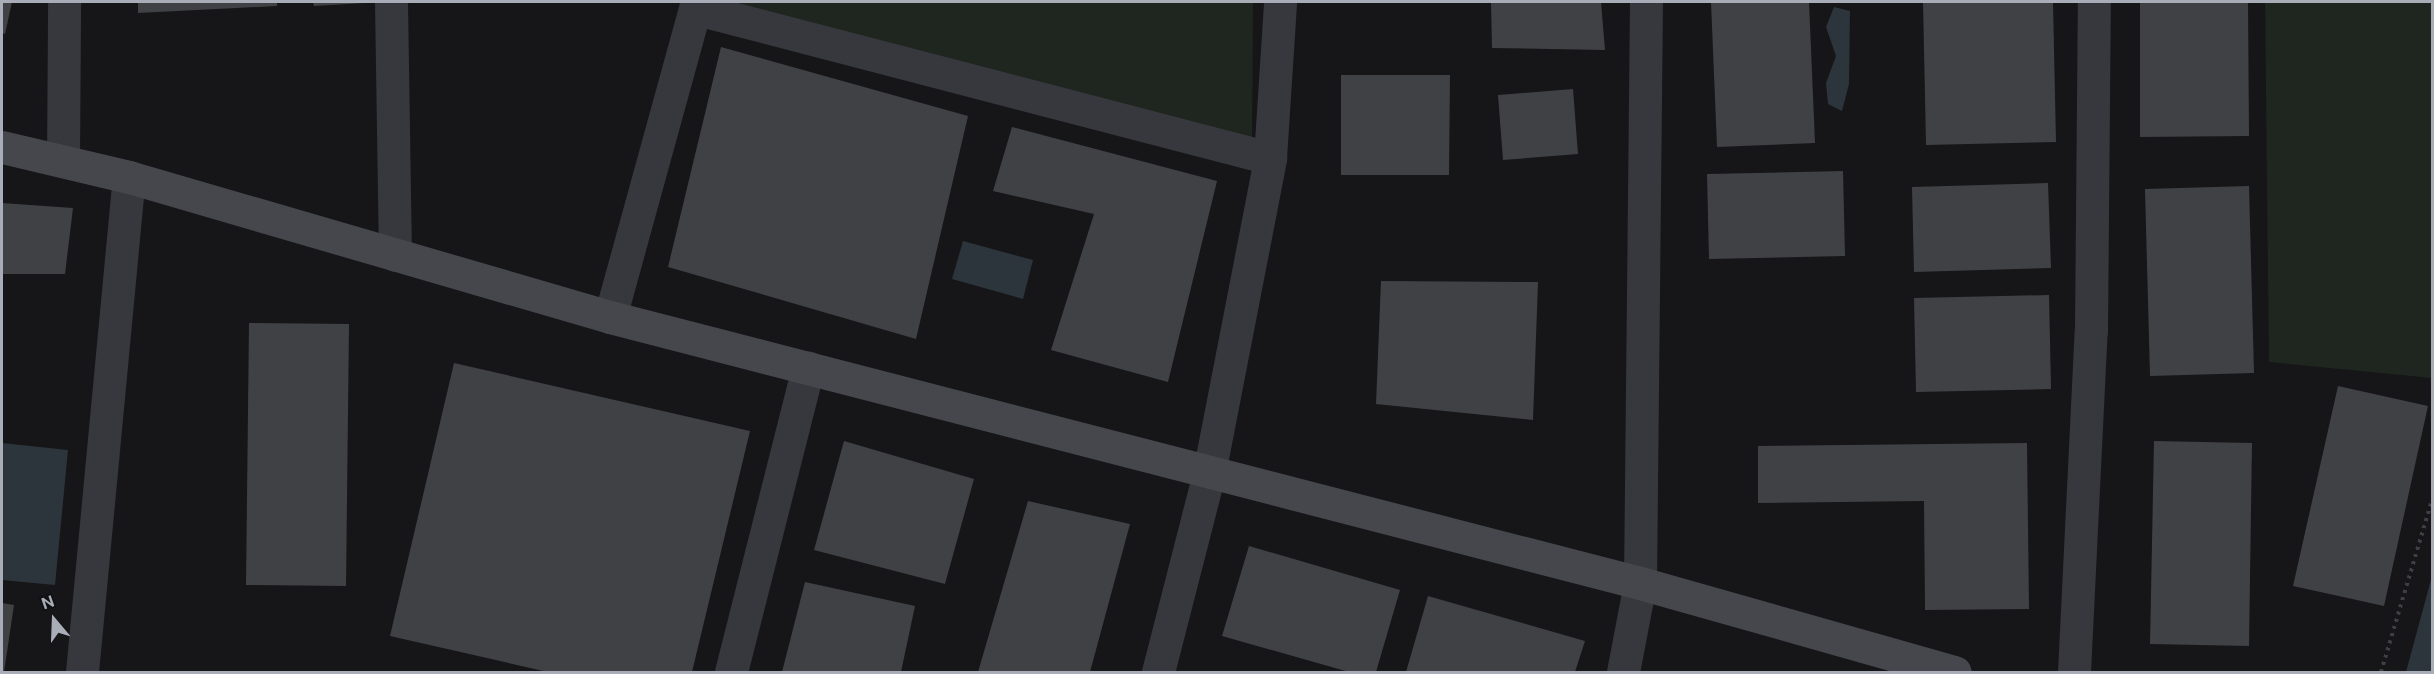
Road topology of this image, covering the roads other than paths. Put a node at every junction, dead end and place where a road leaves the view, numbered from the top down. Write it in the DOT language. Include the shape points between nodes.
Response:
graph roads {
  1 [pos="64,2"];
  2 [pos="391,2"];
  3 [pos="1280,2"];
  4 [pos="1646,2"];
  5 [pos="2094,2"];
  6 [pos="697,5"];
  7 [pos="2,147"];
  8 [pos="1270,158"];
  9 [pos="63,161"];
  10 [pos="129,177"];
  11 [pos="395,255"];
  12 [pos="610,318"];
  13 [pos="808,368"];
  14 [pos="1209,473"];
  15 [pos="1640,583"];
  16 [pos="81,672"];
  17 [pos="731,672"];
  18 [pos="1158,672"];
  19 [pos="1623,672"];
  20 [pos="1955,672"];
  21 [pos="2074,672"];
  1 -- 9 [label="street"];
  2 -- 11 [label="street"];
  3 -- 8 [label="street"];
  4 -- 15 [label="street"];
  5 -- 21 [label="street" via="2091,330"];
  6 -- 8 [label="street"];
  6 -- 12 [label="street"];
  7 -- 9 [label="street"];
  8 -- 14 [label="street"];
  9 -- 10 [label="street"];
  10 -- 11 [label="street"];
  10 -- 16 [label="street"];
  11 -- 12 [label="street"];
  12 -- 13 [label="street"];
  13 -- 14 [label="street"];
  13 -- 17 [label="street"];
  14 -- 15 [label="street"];
  14 -- 18 [label="street"];
  15 -- 19 [label="street"];
  15 -- 20 [label="street"];
}
